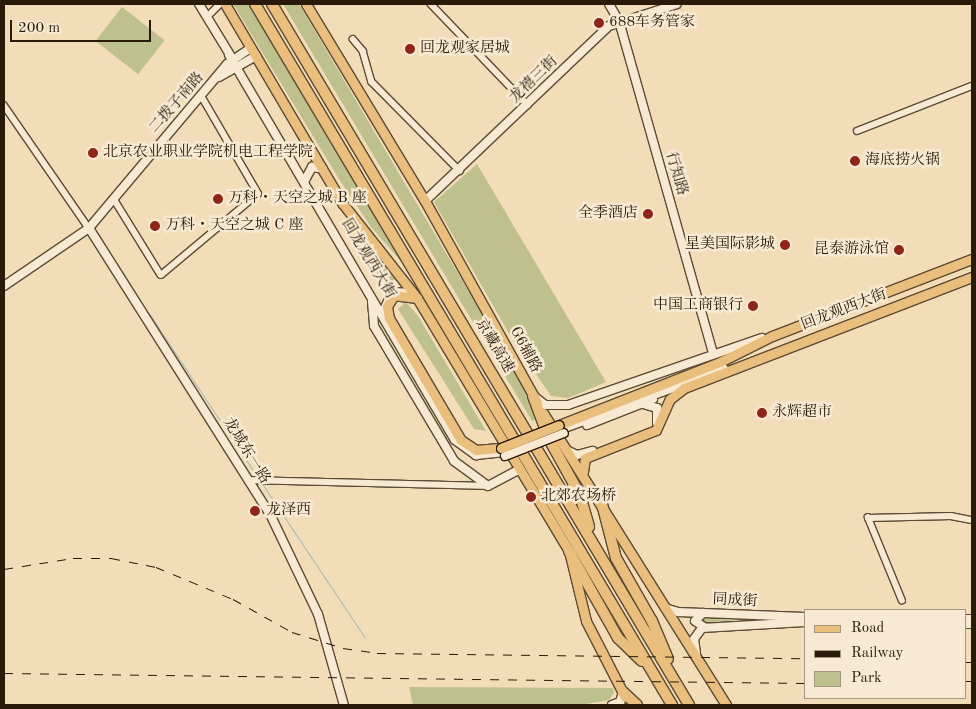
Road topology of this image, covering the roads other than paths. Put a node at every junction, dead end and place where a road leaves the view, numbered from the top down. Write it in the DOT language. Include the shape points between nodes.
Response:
graph roads {
  1 [pos="199,4"];
  2 [pos="220,4"];
  3 [pos="225,4"];
  4 [pos="255,4"];
  5 [pos="272,4"];
  6 [pos="306,4"];
  7 [pos="431,4"];
  8 [pos="609,4"];
  9 [pos="677,4"];
  10 [pos="207,18"];
  11 [pos="618,21"];
  12 [pos="353,39"];
  13 [pos="254,52"];
  14 [pos="231,58"];
  15 [pos="236,68"];
  16 [pos="218,78"];
  17 [pos="972,86"];
  18 [pos="201,96"];
  19 [pos="4,105"];
  20 [pos="528,105"];
  21 [pos="857,131"];
  22 [pos="323,169"];
  23 [pos="460,171"];
  24 [pos="305,180"];
  25 [pos="114,199"];
  26 [pos="425,201"];
  27 [pos="89,228"];
  28 [pos="972,259"];
  29 [pos="972,277"];
  30 [pos="4,286"];
  31 [pos="417,298"];
  32 [pos="372,302"];
  33 [pos="387,315"];
  34 [pos="772,336"];
  35 [pos="713,354"];
  36 [pos="734,366"];
  37 [pos="725,369"];
  38 [pos="533,396"];
  39 [pos="641,404"];
  40 [pos="562,429"];
  41 [pos="565,449"];
  42 [pos="503,452"];
  43 [pos="520,469"];
  44 [pos="585,476"];
  45 [pos="248,480"];
  46 [pos="488,486"];
  47 [pos="602,504"];
  48 [pos="972,520"];
  49 [pos="592,540"];
  50 [pos="568,551"];
  51 [pos="902,601"];
  52 [pos="665,608"];
  53 [pos="705,613"];
  54 [pos="804,617"];
  55 [pos="804,622"];
  56 [pos="704,627"];
  57 [pos="696,652"];
  58 [pos="651,671"];
  59 [pos="680,690"];
  60 [pos="623,692"];
  61 [pos="344,705"];
  62 [pos="612,705"];
  63 [pos="631,705"];
  64 [pos="637,705"];
  65 [pos="672,705"];
  66 [pos="689,705"];
  67 [pos="726,705"];
  1 -- 10 [label="main road, 回龙观西大街"];
  2 -- 10 [label="street"];
  3 -- 13 [label="main road"];
  4 -- 58 [label="highway, 京藏高速"];
  5 -- 49 [label="highway, 京藏高速"];
  6 -- 26 [label="main road, G6辅路"];
  7 -- 20 [label="street"];
  8 -- 11 [label="main road, 行知路"];
  9 -- 11 [label="main road, 龙禧三街"];
  10 -- 14 [label="main road, 回龙观西大街"];
  11 -- 20 [label="main road, 龙禧三街"];
  11 -- 35 [label="main road, 行知路"];
  12 -- 23 [label="street" via="363,51 372,82"];
  13 -- 14 [label="main road, 二拨子南路"];
  13 -- 15 [label="main road, 二拨子南路"];
  13 -- 22 [label="main road"];
  14 -- 15 [label="main road, 回龙观西大街"];
  14 -- 16 [label="main road, 二拨子南路"];
  15 -- 16 [label="main road, 二拨子南路"];
  15 -- 24 [label="main road, 回龙观西大街"];
  15 -- 32 [label="main road, 回龙观西大街"];
  16 -- 18 [label="main road, 二拨子南路"];
  17 -- 21 [label="street"];
  18 -- 25 [label="main road, 二拨子南路"];
  18 -- 25 [label="street" via="258,194 161,275"];
  19 -- 27 [label="street"];
  20 -- 23 [label="main road, 龙禧三街"];
  22 -- 24 [label="main road" via="312,167"];
  22 -- 31 [label="main road" via="343,204"];
  23 -- 26 [label="main road, 龙禧三街"];
  24 -- 33 [label="main road, 回龙观西大街"];
  25 -- 27 [label="main road, 二拨子南路"];
  26 -- 38 [label="main road, G6辅路"];
  27 -- 30 [label="main road, 二拨子南路"];
  27 -- 45 [label="main road, 龙域东一路"];
  28 -- 34 [label="main road, 回龙观西大街"];
  29 -- 36 [label="main road, 回龙观西大街"];
  31 -- 33 [label="main road" via="394,295 387,306"];
  31 -- 43 [label="main road"];
  32 -- 42 [label="main road, 回龙观西大街" via="458,444 476,455"];
  32 -- 46 [label="main road, 回龙观西大街" via="374,326 450,456"];
  33 -- 42 [label="main road, 回龙观西大街" via="461,440 476,450"];
  34 -- 35 [label="main road, 回龙观西大街"];
  34 -- 40 [label="main road, 回龙观西大街" via="720,362"];
  35 -- 38 [label="main road, 回龙观西大街" via="568,405 545,405"];
  36 -- 37 [label="main road, 回龙观西大街"];
  36 -- 44 [label="main road" via="672,396 654,432 584,459"];
  37 -- 39 [label="main road, 回龙观西大街"];
  37 -- 40 [label="main road, 回龙观西大街"];
  38 -- 41 [label="main road, G6辅路"];
  38 -- 49 [label="highway" via="549,439 580,495"];
  39 -- 40 [label="main road, 回龙观西大街"];
  39 -- 41 [label="main road" via="658,409 658,419 651,429 584,454"];
  40 -- 42 [label="main road, bridge"];
  41 -- 44 [label="main road, G6辅路"];
  43 -- 46 [label="main road"];
  43 -- 50 [label="main road"];
  44 -- 47 [label="main road, G6辅路"];
  45 -- 46 [label="street"];
  45 -- 61 [label="main road, 龙域东一路" via="318,614"];
  47 -- 52 [label="main road, G6辅路"];
  47 -- 59 [label="highway" via="616,558 652,620"];
  48 -- 51 [label="street" via="951,516 868,518"];
  49 -- 59 [label="highway, 京藏高速"];
  50 -- 58 [label="highway" via="618,638"];
  50 -- 60 [label="main road" via="586,622"];
  52 -- 53 [label="main road, 同成街"];
  52 -- 57 [label="main road, G6辅路"];
  53 -- 54 [label="main road, 同成街"];
  53 -- 56 [label="main road" via="694,618 697,625"];
  55 -- 56 [label="main road, 同成街"];
  56 -- 57 [label="main road, 同成街" via="695,636"];
  57 -- 67 [label="main road, G6辅路"];
  58 -- 65 [label="highway, 京藏高速"];
  59 -- 66 [label="highway, 京藏高速"];
  60 -- 62 [label="main road" via="620,702"];
  60 -- 63 [label="main road"];
  60 -- 64 [label="highway"];
}
